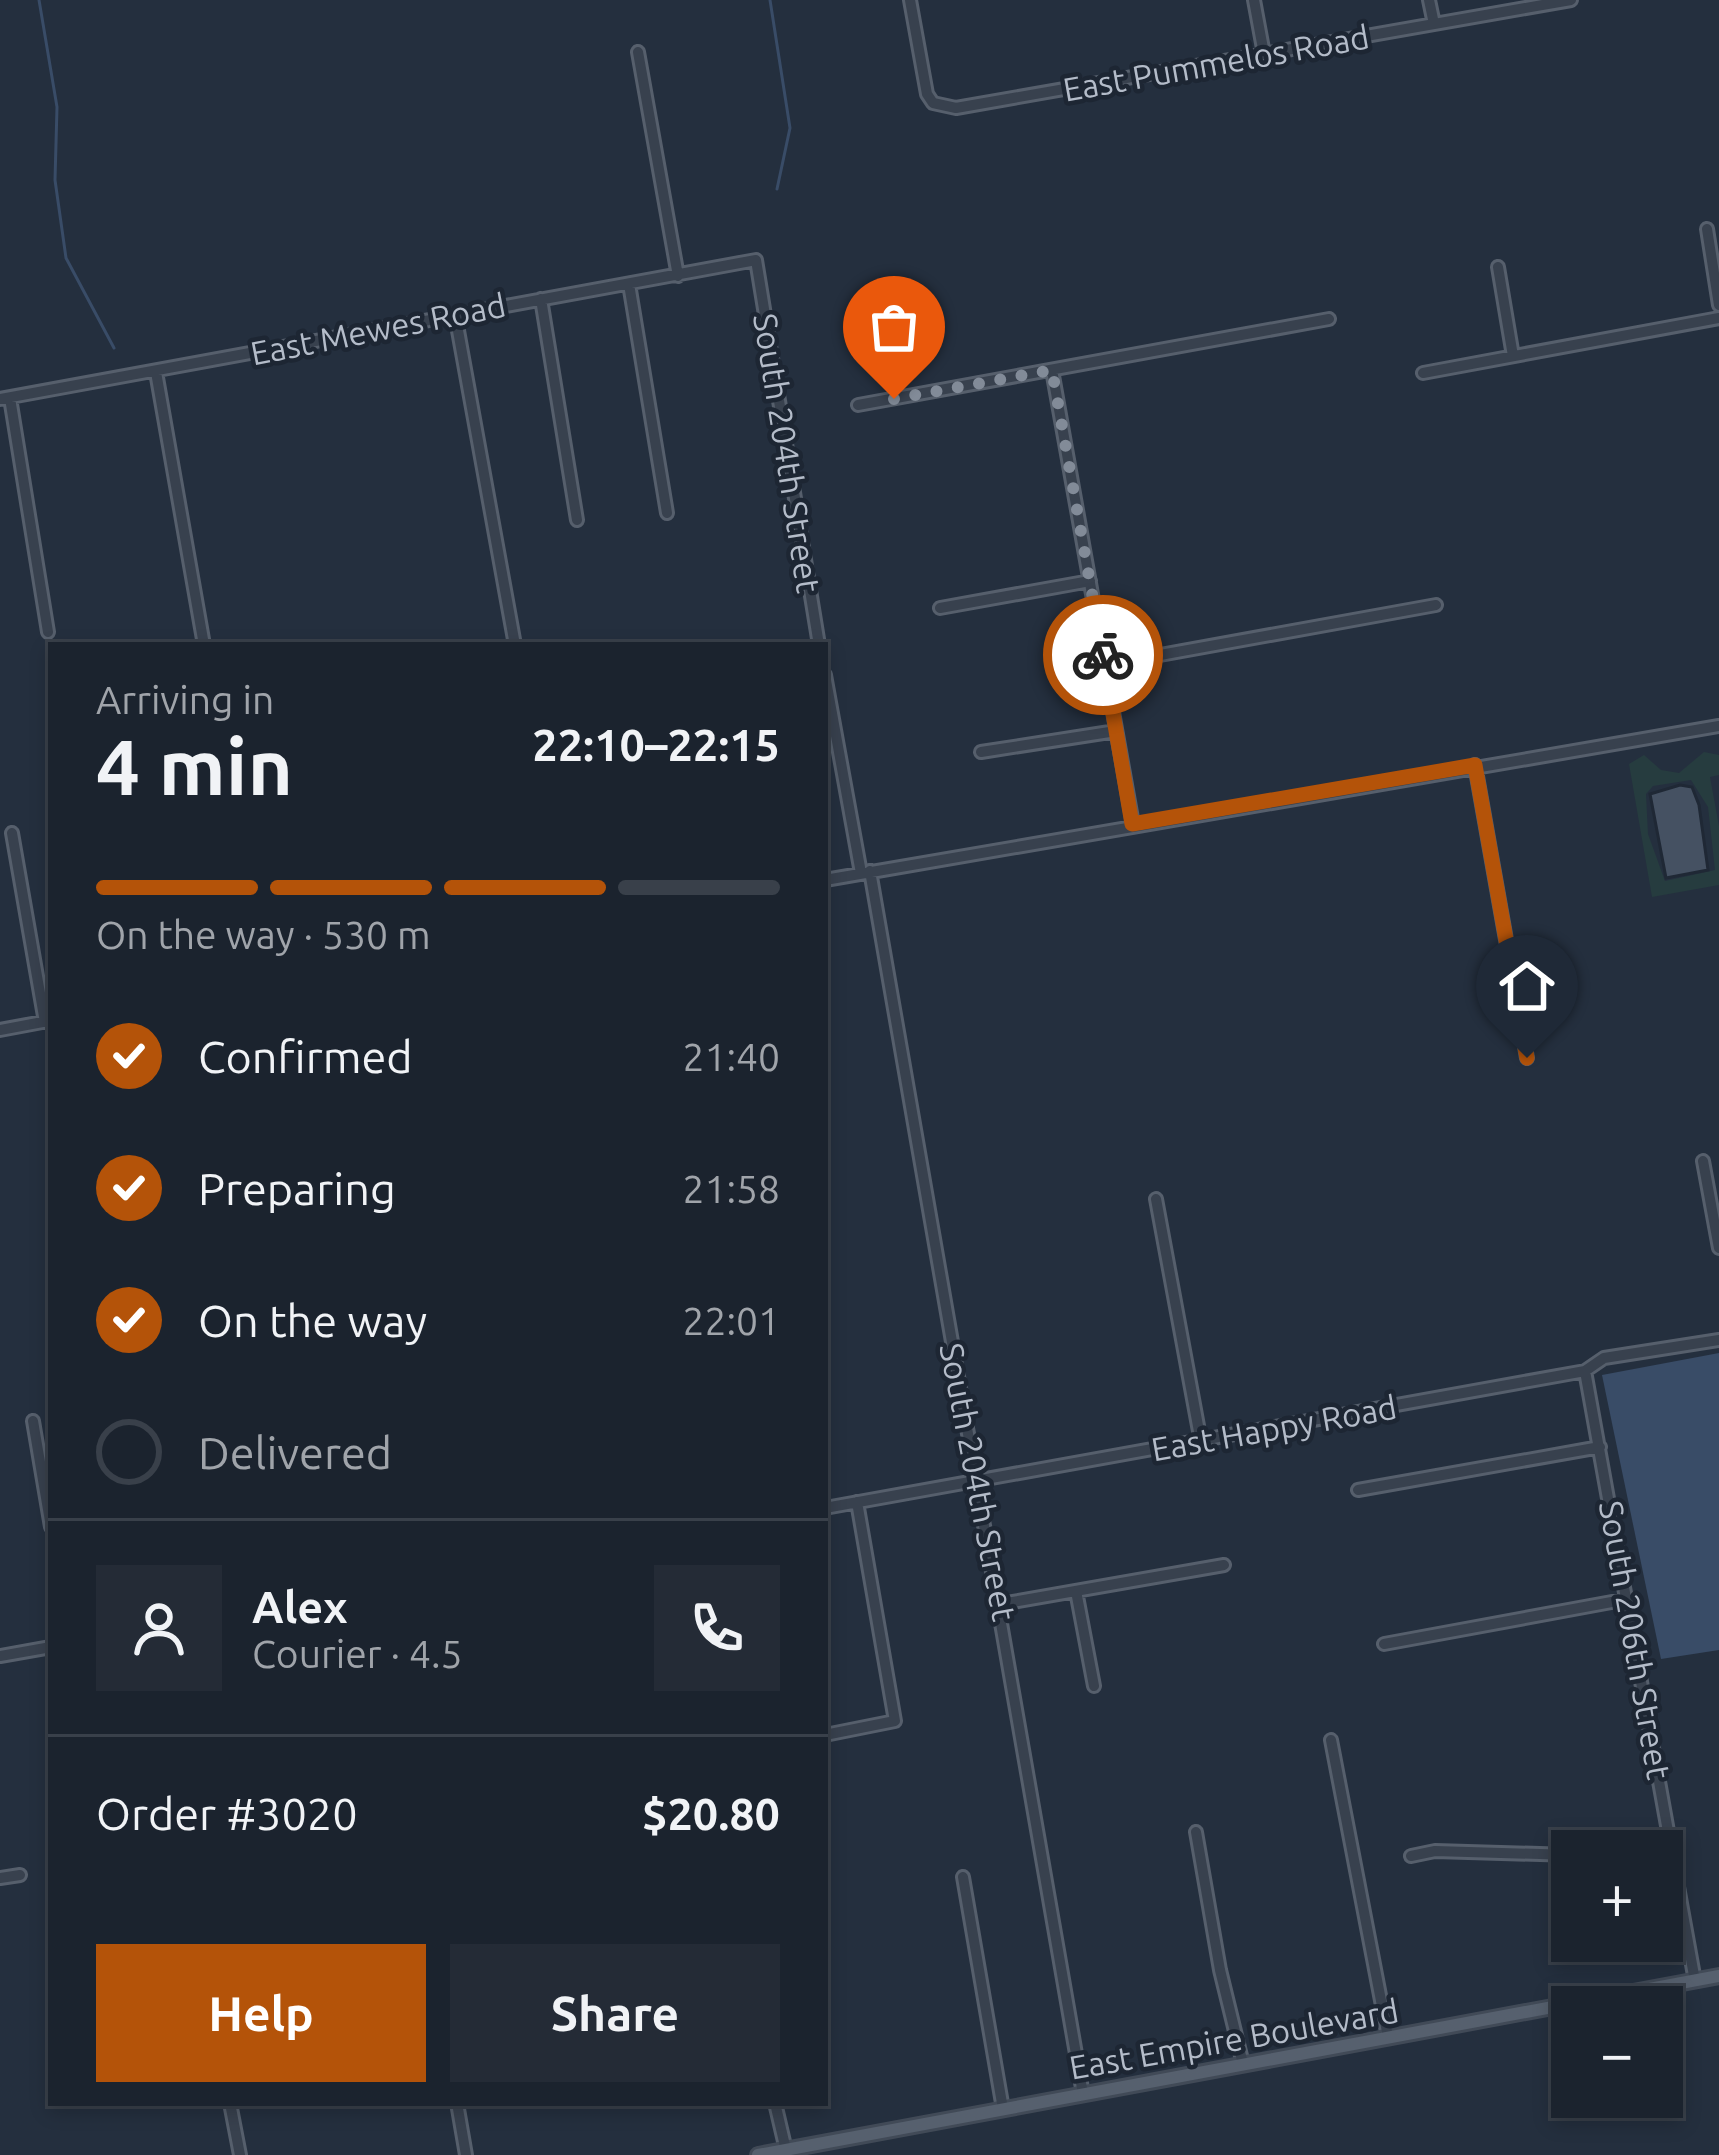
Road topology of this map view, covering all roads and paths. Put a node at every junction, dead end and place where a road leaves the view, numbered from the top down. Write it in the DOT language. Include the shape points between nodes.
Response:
graph roads {
  1 [pos="910,0"];
  2 [pos="1254,0"];
  3 [pos="1429,0"];
  4 [pos="1570,0"];
  5 [pos="1433,24"];
  6 [pos="638,52"];
  7 [pos="1264,54"];
  8 [pos="1707,229"];
  9 [pos="756,260"];
  10 [pos="1498,267"];
  11 [pos="678,275"];
  12 [pos="629,284"];
  13 [pos="541,299"];
  14 [pos="1719,305"];
  15 [pos="455,314"];
  16 [pos="1719,318"];
  17 [pos="1329,319"];
  18 [pos="1513,356"];
  19 [pos="1052,370"];
  20 [pos="156,372"];
  21 [pos="1423,373"];
  22 [pos="5,398"];
  23 [pos="858,405"];
  24 [pos="667,513"];
  25 [pos="578,520"];
  26 [pos="1090,580"];
  27 [pos="1436,605"];
  28 [pos="940,608"];
  29 [pos="48,632"];
  30 [pos="203,642"];
  31 [pos="514,642"];
  32 [pos="820,642"];
  33 [pos="1105,665"];
  34 [pos="828,689"];
  35 [pos="1719,725"];
  36 [pos="1116,731"];
  37 [pos="981,752"];
  38 [pos="1475,765"];
  39 [pos="1132,824"];
  40 [pos="12,833"];
  41 [pos="866,872"];
  42 [pos="828,879"];
  43 [pos="48,1021"];
  44 [pos="0,1030"];
  45 [pos="1527,1058"];
  46 [pos="1703,1161"];
  47 [pos="1156,1199"];
  48 [pos="1719,1248"];
  49 [pos="1719,1340"];
  50 [pos="1585,1371"];
  51 [pos="33,1421"];
  52 [pos="1202,1442"];
  53 [pos="1600,1448"];
  54 [pos="979,1480"];
  55 [pos="1358,1490"];
  56 [pos="857,1502"];
  57 [pos="828,1508"];
  58 [pos="48,1509"];
  59 [pos="1224,1565"];
  60 [pos="1076,1591"];
  61 [pos="1628,1599"];
  62 [pos="1001,1604"];
  63 [pos="1384,1644"];
  64 [pos="48,1648"];
  65 [pos="0,1656"];
  66 [pos="1094,1686"];
  67 [pos="828,1734"];
  68 [pos="1331,1740"];
  69 [pos="1663,1830"];
  70 [pos="1196,1832"];
  71 [pos="1551,1854"];
  72 [pos="1411,1856"];
  73 [pos="20,1875"];
  74 [pos="963,1877"];
  75 [pos="0,1879"];
  76 [pos="1683,1927"];
  77 [pos="1719,1976"];
  78 [pos="1695,1981"];
  79 [pos="1388,2037"];
  80 [pos="1243,2064"];
  81 [pos="1083,2094"];
  82 [pos="231,2106"];
  83 [pos="458,2106"];
  84 [pos="777,2106"];
  85 [pos="1004,2109"];
  86 [pos="785,2150"];
  87 [pos="240,2155"];
  88 [pos="466,2155"];
  89 [pos="758,2155"];
  1 -- 7 [label="street, East Pummelos Road" via="933,103 956,108"];
  2 -- 7 [label="street"];
  3 -- 5 [label="street"];
  4 -- 5 [label="street, East Pummelos Road"];
  5 -- 7 [label="street, East Pummelos Road"];
  6 -- 11 [label="street"];
  8 -- 14 [label="street"];
  9 -- 11 [label="street, East Mewes Road"];
  9 -- 32 [label="street, South 204th Street"];
  10 -- 18 [label="street"];
  11 -- 12 [label="street, East Mewes Road"];
  12 -- 13 [label="street, East Mewes Road"];
  12 -- 24 [label="street"];
  13 -- 15 [label="street, East Mewes Road"];
  13 -- 25 [label="street"];
  15 -- 20 [label="street, East Mewes Road"];
  15 -- 31 [label="street"];
  16 -- 18 [label="street"];
  17 -- 19 [label="street"];
  18 -- 21 [label="street"];
  19 -- 23 [label="street"];
  19 -- 26 [label="street"];
  20 -- 22 [label="street, East Mewes Road"];
  20 -- 30 [label="street"];
  22 -- 29 [label="street"];
  26 -- 28 [label="street"];
  26 -- 33 [label="street"];
  27 -- 33 [label="street"];
  33 -- 36 [label="street"];
  34 -- 41 [label="street, South 204th Street"];
  35 -- 38 [label="street"];
  36 -- 37 [label="street"];
  36 -- 39 [label="street"];
  38 -- 39 [label="street"];
  38 -- 45 [label="street"];
  39 -- 41 [label="street"];
  40 -- 43 [label="street"];
  41 -- 42 [label="street"];
  41 -- 54 [label="street, South 204th Street"];
  43 -- 44 [label="street"];
  46 -- 48 [label="street"];
  47 -- 52 [label="street"];
  49 -- 50 [label="street, East Happy Road" via="1604,1358"];
  50 -- 52 [label="street, East Happy Road"];
  50 -- 53 [label="street, South 206th Street"];
  51 -- 58 [label="street"];
  52 -- 54 [label="street, East Happy Road"];
  53 -- 55 [label="street"];
  53 -- 61 [label="street, South 206th Street"];
  54 -- 56 [label="street, East Happy Road"];
  54 -- 62 [label="street, South 204th Street"];
  56 -- 57 [label="street, East Happy Road"];
  56 -- 67 [label="street" via="896,1721"];
  59 -- 60 [label="street"];
  60 -- 62 [label="street"];
  60 -- 66 [label="street"];
  61 -- 63 [label="street"];
  61 -- 69 [label="street, South 206th Street"];
  62 -- 81 [label="street, South 204th Street"];
  64 -- 65 [label="street"];
  68 -- 79 [label="street"];
  70 -- 80 [label="street"];
  71 -- 72 [label="street"];
  73 -- 75 [label="street"];
  74 -- 85 [label="street"];
  76 -- 78 [label="street, South 206th Street"];
  77 -- 78 [label="main road, East Empire Boulevard"];
  78 -- 79 [label="main road, East Empire Boulevard"];
  79 -- 80 [label="main road, East Empire Boulevard"];
  80 -- 81 [label="main road, East Empire Boulevard"];
  81 -- 85 [label="main road, East Empire Boulevard"];
  82 -- 87 [label="street"];
  83 -- 88 [label="street"];
  84 -- 86 [label="street"];
  85 -- 86 [label="main road, East Empire Boulevard"];
  86 -- 89 [label="main road, East Empire Boulevard"];
}
